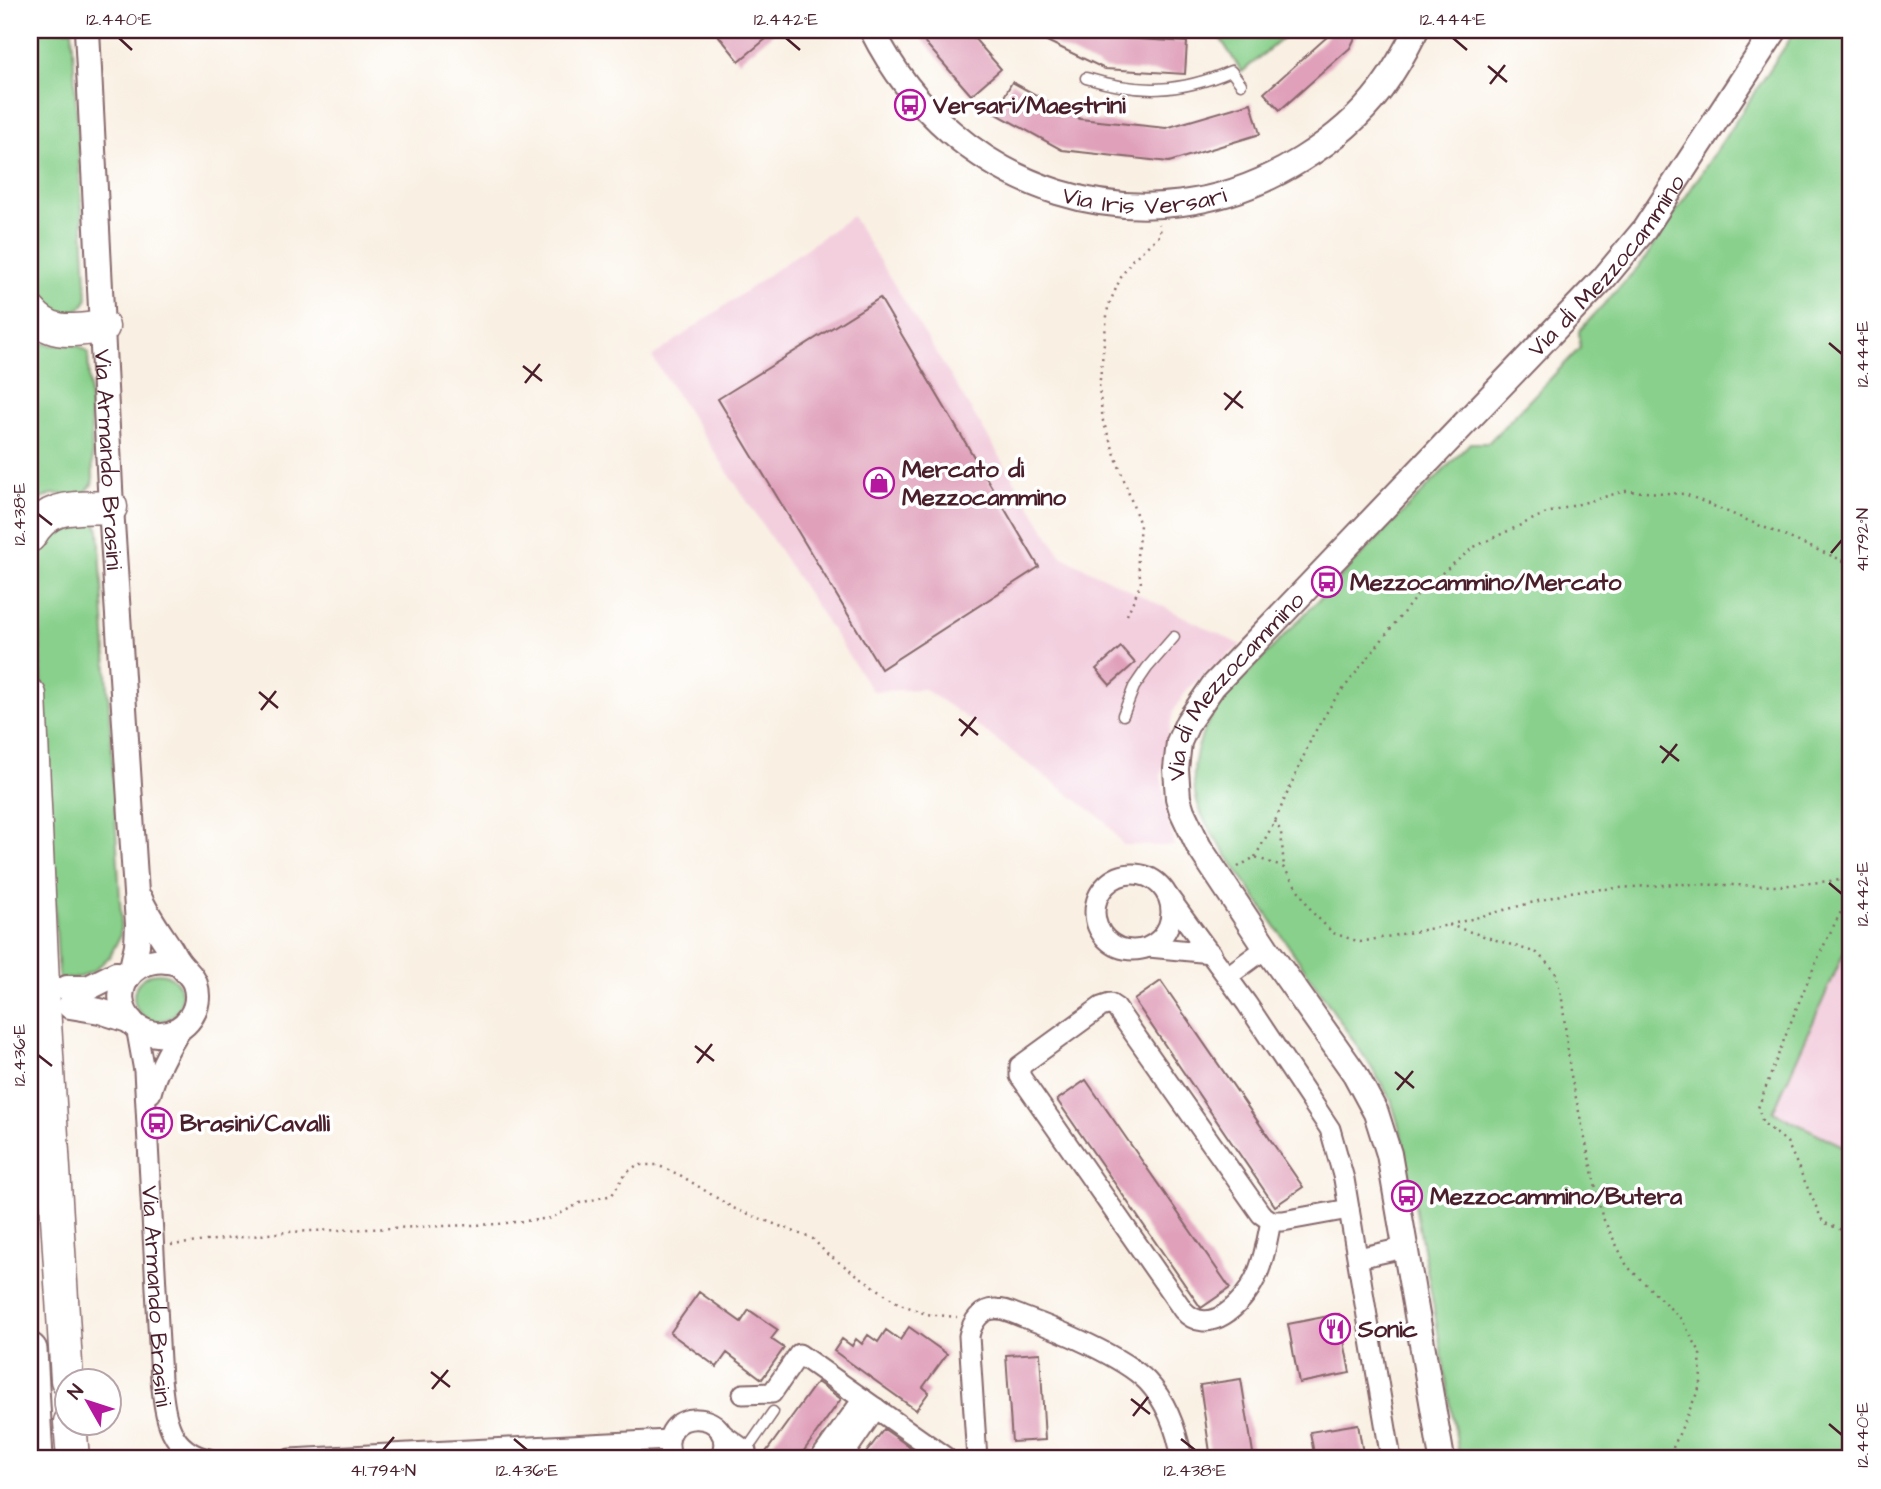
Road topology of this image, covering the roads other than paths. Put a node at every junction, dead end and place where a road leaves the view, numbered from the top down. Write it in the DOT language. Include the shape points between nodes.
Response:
graph roads {
  1 [pos="87,30"];
  2 [pos="872,30"];
  3 [pos="1416,30"];
  4 [pos="1775,30"];
  5 [pos="1086,78"];
  6 [pos="1241,83"];
  7 [pos="30,311"];
  8 [pos="103,327"];
  9 [pos="111,507"];
  10 [pos="30,536"];
  11 [pos="1174,637"];
  12 [pos="30,695"];
  13 [pos="1123,715"];
  14 [pos="135,889"];
  15 [pos="1168,896"];
  16 [pos="1149,947"];
  17 [pos="1266,948"];
  18 [pos="1211,953"];
  19 [pos="180,964"];
  20 [pos="130,973"];
  21 [pos="1228,976"];
  22 [pos="133,1023"];
  23 [pos="183,1027"];
  24 [pos="147,1112"];
  25 [pos="1349,1209"];
  26 [pos="1271,1221"];
  27 [pos="1405,1248"];
  28 [pos="1358,1258"];
  29 [pos="30,1350"];
  30 [pos="67,1366"];
  31 [pos="743,1394"];
  32 [pos="870,1404"];
  33 [pos="774,1412"];
  34 [pos="721,1433"];
  35 [pos="71,1436"];
  36 [pos="670,1450"];
  37 [pos="746,1451"];
  38 [pos="944,1457"];
  39 [pos="830,1458"];
  40 [pos="36,1459"];
  41 [pos="73,1459"];
  42 [pos="209,1459"];
  43 [pos="290,1459"];
  44 [pos="720,1459"];
  45 [pos="977,1459"];
  46 [pos="1182,1459"];
  47 [pos="1391,1459"];
  48 [pos="1443,1459"];
  1 -- 8 [label="street, Via Armando Brasini"];
  2 -- 3 [label="street, Via Iris Versari" via="908,89 979,154 1058,192 1133,205 1183,203 1235,191 1303,159 1376,96"];
  4 -- 17 [label="street, Via di Mezzocammino" via="1627,252 1213,686 1188,722 1176,757 1178,798 1199,847"];
  5 -- 6 [label="lane" via="1153,90 1179,88 1231,71"];
  7 -- 8 [label="main road" via="55,329"];
  8 -- 9 [label="street, Via Armando Brasini"];
  9 -- 10 [label="main road" via="51,513"];
  9 -- 14 [label="street, Via Armando Brasini"];
  11 -- 13 [label="lane" via="1146,668"];
  12 -- 30 [label="main road"];
  14 -- 19 [label="street, Via Armando Brasini"];
  14 -- 20 [label="street, Via Armando Brasini" via="138,938"];
  15 -- 16 [label="street" via="1170,924"];
  15 -- 16 [label="street" via="1160,884 1135,874 1109,882 1099,894 1095,920 1110,943 1135,951"];
  15 -- 18 [label="street"];
  16 -- 18 [label="street"];
  17 -- 21 [label="street"];
  17 -- 27 [label="street, Via di Mezzocammino" via="1355,1074 1376,1113 1389,1154"];
  18 -- 21 [label="street"];
  19 -- 20 [label="street" via="156,959"];
  19 -- 23 [label="street, Via Armando Brasini" via="189,972 198,995"];
  20 -- 22 [label="street, Via Armando Brasini" via="122,1000"];
  20 -- 22 [label="street" via="116,974 68,997"];
  21 -- 25 [label="street" via="1330,1129"];
  22 -- 23 [label="street" via="159,1035"];
  22 -- 24 [label="street, Via Armando Brasini" via="143,1059"];
  23 -- 24 [label="street, Via Armando Brasini" via="159,1066"];
  24 -- 42 [label="street, Via Armando Brasini" via="167,1422 179,1442"];
  25 -- 26 [label="street"];
  25 -- 28 [label="street"];
  26 -- 26 [label="street" via="1256,1209 1113,1006 1101,1007 1020,1066 1020,1076 1194,1320 1205,1322 1222,1316 1241,1300 1259,1270"];
  27 -- 28 [label="street"];
  27 -- 48 [label="street, Via di Mezzocammino"];
  28 -- 47 [label="street"];
  29 -- 40 [label="highway"];
  31 -- 32 [label="street" via="772,1393 799,1354"];
  32 -- 38 [label="street"];
  32 -- 39 [label="street"];
  33 -- 37 [label="lane"];
  34 -- 36 [label="street" via="709,1421 693,1418 677,1425"];
  34 -- 37 [label="street"];
  34 -- 44 [label="street" via="724,1450"];
  35 -- 41 [label="main road"];
  36 -- 43 [label="street"];
  45 -- 46 [label="street" via="969,1336 974,1321 987,1310 1001,1309 1038,1322 1140,1375 1164,1404"];
}
